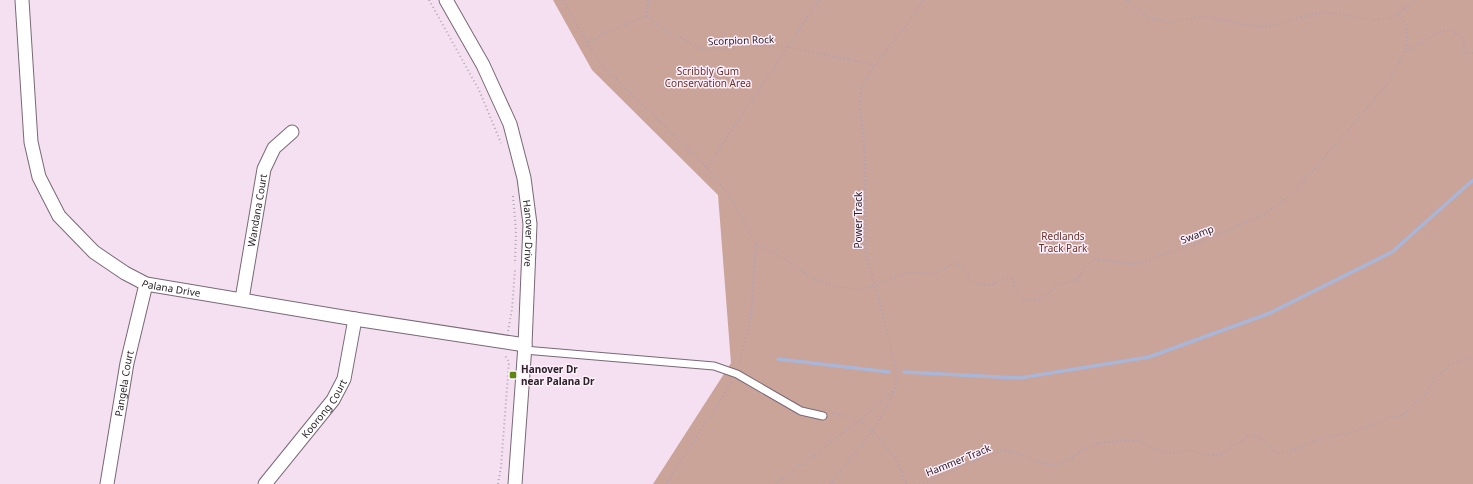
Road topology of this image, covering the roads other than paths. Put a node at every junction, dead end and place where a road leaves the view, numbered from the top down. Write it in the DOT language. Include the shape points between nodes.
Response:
graph roads {
  1 [pos="22,0"];
  2 [pos="446,0"];
  3 [pos="292,132"];
  4 [pos="146,284"];
  5 [pos="242,299"];
  6 [pos="355,319"];
  7 [pos="525,348"];
  8 [pos="823,416"];
  9 [pos="107,484"];
  10 [pos="265,484"];
  11 [pos="515,484"];
  1 -- 4 [label="street, Palana Drive" via="31,142 39,177 59,216 94,252"];
  2 -- 7 [label="street, Hanover Drive" via="483,65 510,124 524,178 530,224"];
  3 -- 5 [label="street, Wandana Court" via="274,148 264,169"];
  4 -- 5 [label="street, Palana Drive"];
  4 -- 9 [label="street, Pangela Court" via="127,363"];
  5 -- 6 [label="street, Palana Drive"];
  6 -- 7 [label="street, Palana Drive"];
  6 -- 10 [label="street, Koorong Court" via="344,379 333,400"];
  7 -- 8 [label="lane" via="714,366 737,374 801,411"];
  7 -- 11 [label="street, Hanover Drive"];
}
